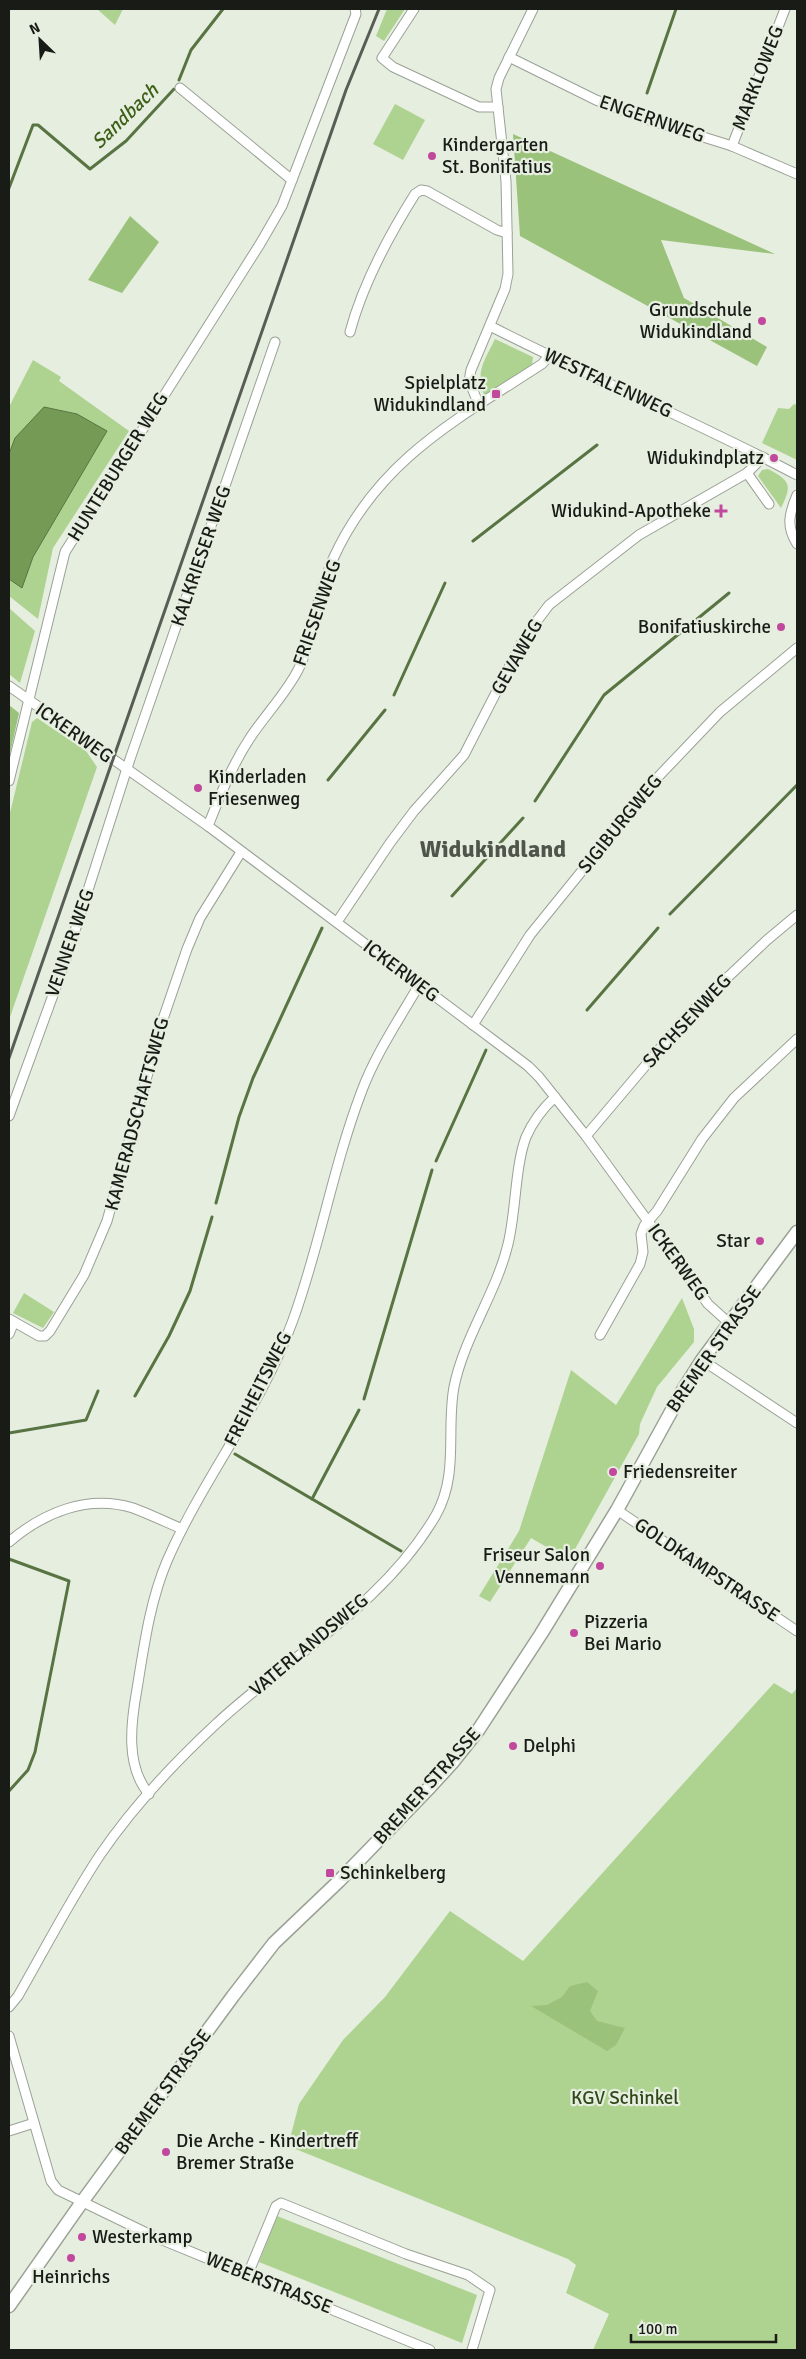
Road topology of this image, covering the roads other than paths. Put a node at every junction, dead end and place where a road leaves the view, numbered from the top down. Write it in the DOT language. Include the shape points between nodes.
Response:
graph roads {
  1 [pos="355,9"];
  2 [pos="414,9"];
  3 [pos="533,9"];
  4 [pos="785,9"];
  5 [pos="509,57"];
  6 [pos="180,88"];
  7 [pos="498,107"];
  8 [pos="732,146"];
  9 [pos="797,174"];
  10 [pos="292,180"];
  11 [pos="507,233"];
  12 [pos="490,326"];
  13 [pos="350,332"];
  14 [pos="275,342"];
  15 [pos="548,356"];
  16 [pos="479,405"];
  17 [pos="763,457"];
  18 [pos="747,473"];
  19 [pos="797,475"];
  20 [pos="797,495"];
  21 [pos="769,504"];
  22 [pos="797,544"];
  23 [pos="797,648"];
  24 [pos="9,686"];
  25 [pos="28,701"];
  26 [pos="127,770"];
  27 [pos="9,782"];
  28 [pos="208,826"];
  29 [pos="241,852"];
  30 [pos="797,915"];
  31 [pos="337,922"];
  32 [pos="419,985"];
  33 [pos="473,1025"];
  34 [pos="797,1040"];
  35 [pos="555,1097"];
  36 [pos="9,1116"];
  37 [pos="586,1136"];
  38 [pos="648,1221"];
  39 [pos="797,1232"];
  40 [pos="12,1320"];
  41 [pos="729,1323"];
  42 [pos="9,1334"];
  43 [pos="600,1335"];
  44 [pos="702,1360"];
  45 [pos="797,1423"];
  46 [pos="617,1510"];
  47 [pos="182,1529"];
  48 [pos="9,1542"];
  49 [pos="797,1631"];
  50 [pos="149,1794"];
  51 [pos="9,2007"];
  52 [pos="9,2036"];
  53 [pos="34,2123"];
  54 [pos="9,2131"];
  55 [pos="82,2202"];
  56 [pos="248,2274"];
  57 [pos="9,2306"];
  58 [pos="430,2350"];
  59 [pos="472,2350"];
  1 -- 10 [label="street, HUNTEBURGER WEG" via="356,14"];
  2 -- 7 [label="street" via="382,58 480,107"];
  3 -- 5 [label="street"];
  4 -- 8 [label="street, MARKLOWEG"];
  5 -- 7 [label="street" via="497,84"];
  5 -- 8 [label="street, ENGERNWEG" via="596,100"];
  6 -- 10 [label="street"];
  7 -- 11 [label="street" via="506,180"];
  8 -- 9 [label="street, ENGERNWEG"];
  10 -- 25 [label="street, HUNTEBURGER WEG" via="282,206 260,244 64,552"];
  11 -- 12 [label="street" via="506,289"];
  11 -- 13 [label="street" via="421,190 415,194 373,270 358,302"];
  12 -- 15 [label="street, WESTFALENWEG"];
  12 -- 16 [label="street" via="469,381"];
  14 -- 26 [label="street, KALKRIESER WEG"];
  15 -- 16 [label="street, FRIESENWEG" via="542,364"];
  15 -- 17 [label="street, WESTFALENWEG"];
  16 -- 28 [label="street, FRIESENWEG" via="434,434 392,470 348,530 322,587 299,668 245,746"];
  17 -- 18 [label="street, GEVAWEG"];
  17 -- 19 [label="street"];
  18 -- 21 [label="street"];
  18 -- 31 [label="street, GEVAWEG" via="639,535 549,605 524,638 464,755 396,835"];
  20 -- 22 [label="street" via="788,521"];
  23 -- 33 [label="street, SIGIBURGWEG" via="720,712 658,777 530,935"];
  24 -- 25 [label="street, ICKERWEG"];
  25 -- 26 [label="street, ICKERWEG"];
  25 -- 27 [label="street, HUNTEBURGER WEG"];
  26 -- 28 [label="street, ICKERWEG"];
  26 -- 36 [label="street, VENNER WEG" via="64,964"];
  28 -- 29 [label="street, ICKERWEG"];
  29 -- 31 [label="street, ICKERWEG"];
  29 -- 40 [label="street, KAMERADSCHAFTSWEG" via="200,918 174,982 107,1221 84,1275 44,1336"];
  30 -- 37 [label="street, SACHSENWEG" via="689,1014"];
  31 -- 32 [label="street, ICKERWEG"];
  32 -- 33 [label="street, ICKERWEG"];
  32 -- 47 [label="street, FREIHEITSWEG" via="390,1032 361,1093 296,1312 278,1357"];
  33 -- 35 [label="street, ICKERWEG" via="528,1066"];
  34 -- 38 [label="street" via="719,1116"];
  35 -- 37 [label="street, ICKERWEG"];
  35 -- 50 [label="street, VATERLANDSWEG" via="542,1109 525,1140 512,1226 501,1268 457,1374 453,1393 452,1460 444,1496 436,1514 404,1558 355,1611 218,1722"];
  37 -- 38 [label="street, ICKERWEG"];
  38 -- 41 [label="street, ICKERWEG" via="708,1304"];
  38 -- 43 [label="street" via="641,1234 640,1264"];
  39 -- 41 [label="main road, BREMER STRASSE"];
  40 -- 42 [label="street"];
  41 -- 44 [label="main road, BREMER STRASSE"];
  44 -- 45 [label="street"];
  44 -- 46 [label="main road, BREMER STRASSE"];
  46 -- 49 [label="street, GOLDKAMPSTRASSE"];
  46 -- 55 [label="main road, BREMER STRASSE" via="479,1729 452,1763 274,1943"];
  47 -- 48 [label="street" via="133,1508 89,1504 45,1516"];
  47 -- 50 [label="street, FREIHEITSWEG" via="157,1590 132,1716 131,1736 139,1778"];
  50 -- 51 [label="street, VATERLANDSWEG" via="102,1852"];
  52 -- 53 [label="street, WEBERSTRASSE"];
  53 -- 54 [label="street"];
  53 -- 55 [label="street, WEBERSTRASSE" via="51,2181 58,2190"];
  55 -- 56 [label="street, WEBERSTRASSE" via="155,2237"];
  55 -- 57 [label="main road, BREMER STRASSE"];
  56 -- 58 [label="street, WEBERSTRASSE"];
  56 -- 59 [label="street" via="276,2206 281,2202 406,2254 468,2275 490,2290"];
}
